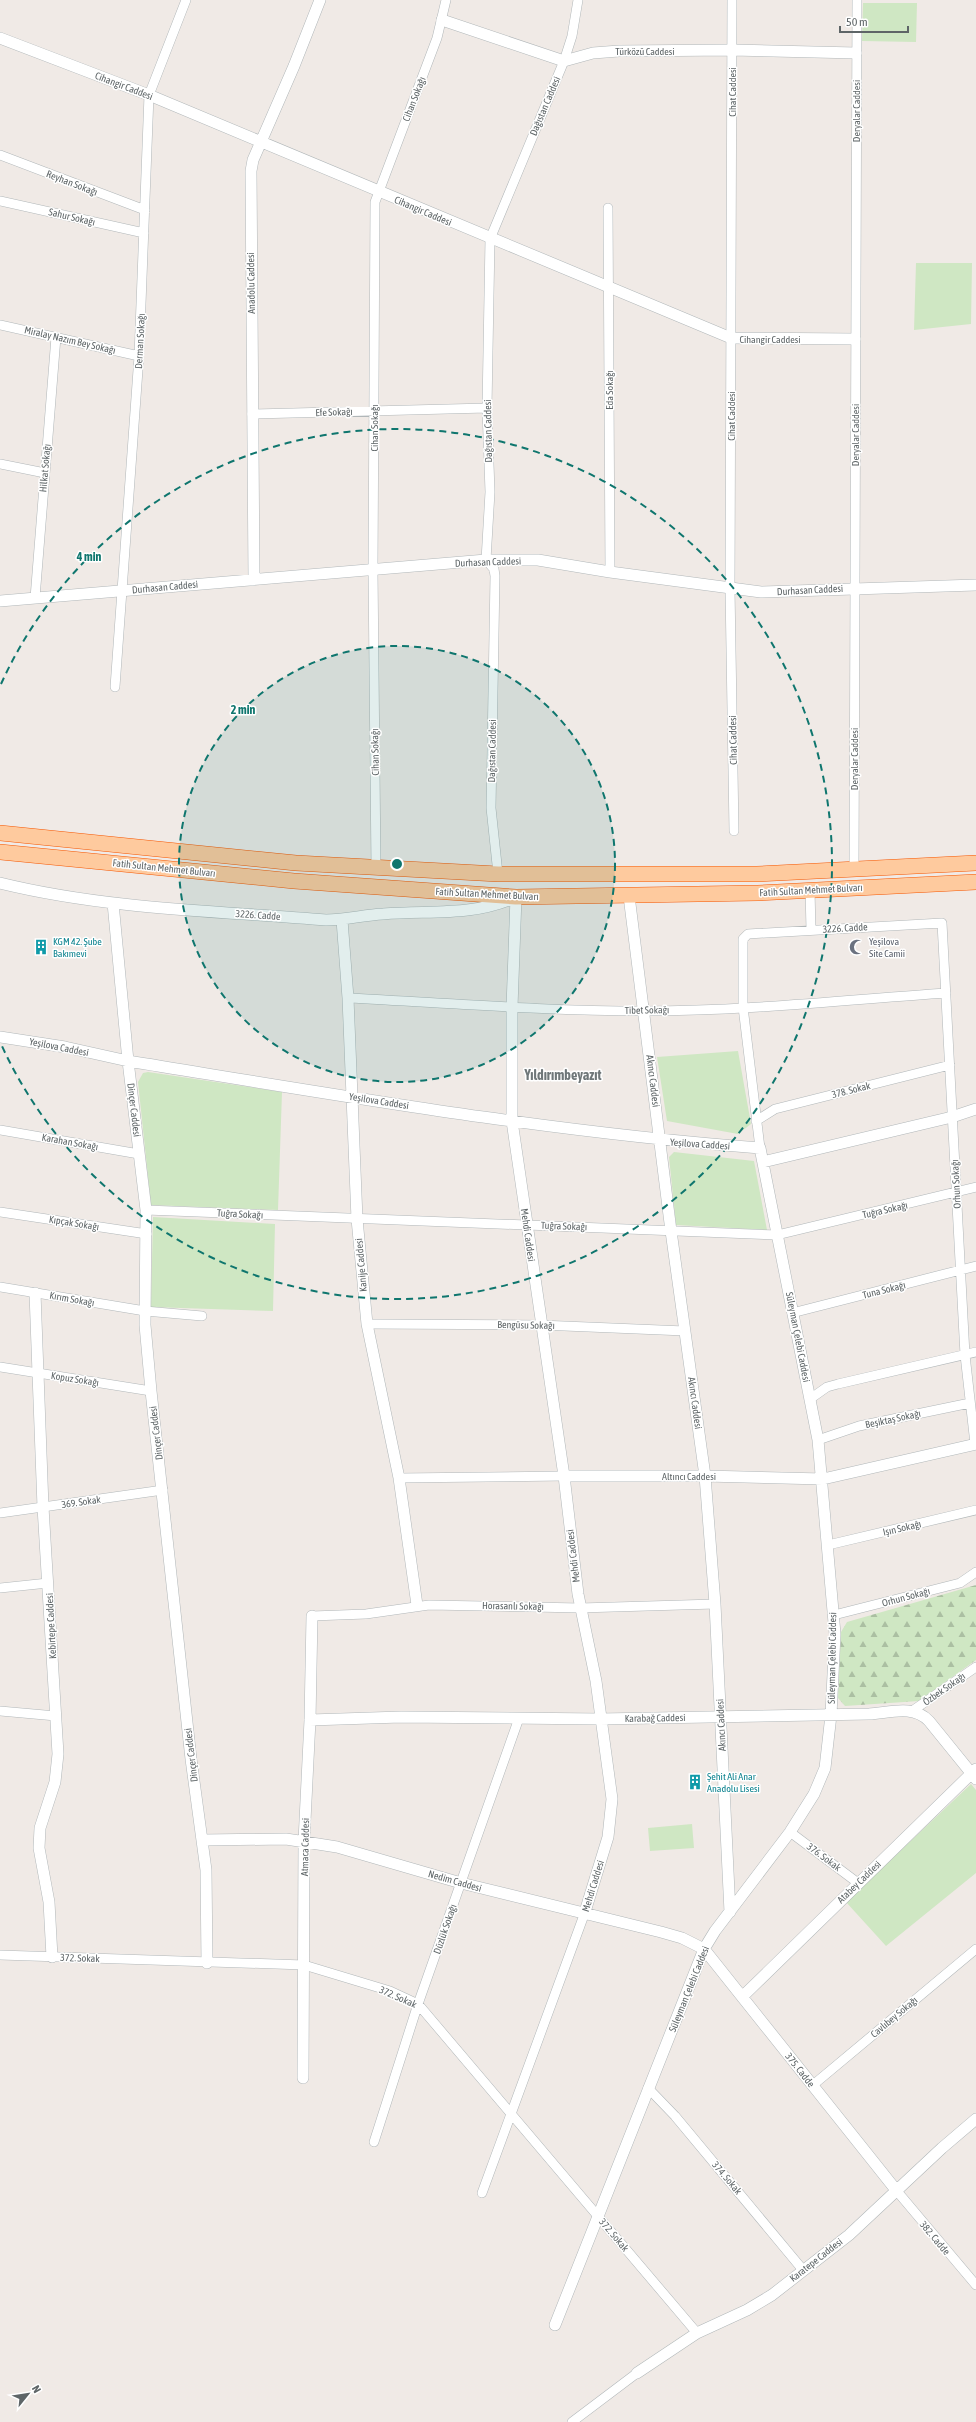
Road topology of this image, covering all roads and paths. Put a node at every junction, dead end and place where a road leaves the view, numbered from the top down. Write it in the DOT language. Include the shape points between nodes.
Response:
graph roads {
  1 [pos="186,0"];
  2 [pos="320,0"];
  3 [pos="446,0"];
  4 [pos="578,0"];
  5 [pos="732,0"];
  6 [pos="856,0"];
  7 [pos="442,20"];
  8 [pos="0,38"];
  9 [pos="732,50"];
  10 [pos="856,53"];
  11 [pos="564,61"];
  12 [pos="149,95"];
  13 [pos="261,142"];
  14 [pos="0,155"];
  15 [pos="377,191"];
  16 [pos="0,201"];
  17 [pos="608,208"];
  18 [pos="145,210"];
  19 [pos="144,233"];
  20 [pos="490,239"];
  21 [pos="608,287"];
  22 [pos="0,325"];
  23 [pos="56,337"];
  24 [pos="731,338"];
  25 [pos="855,339"];
  26 [pos="139,356"];
  27 [pos="487,408"];
  28 [pos="374,411"];
  29 [pos="252,414"];
  30 [pos="0,464"];
  31 [pos="45,473"];
  32 [pos="486,560"];
  33 [pos="373,570"];
  34 [pos="610,572"];
  35 [pos="254,580"];
  36 [pos="976,585"];
  37 [pos="854,588"];
  38 [pos="730,589"];
  39 [pos="121,591"];
  40 [pos="34,598"];
  41 [pos="0,601"];
  42 [pos="115,687"];
  43 [pos="734,831"];
  44 [pos="0,833"];
  45 [pos="0,852"];
  46 [pos="976,863"];
  47 [pos="376,868"];
  48 [pos="854,869"];
  49 [pos="498,874"];
  50 [pos="976,882"];
  51 [pos="0,883"];
  52 [pos="810,890"];
  53 [pos="629,896"];
  54 [pos="516,897"];
  55 [pos="113,903"];
  56 [pos="342,920"];
  57 [pos="942,923"];
  58 [pos="811,930"];
  59 [pos="748,934"];
  60 [pos="946,993"];
  61 [pos="348,998"];
  62 [pos="512,1007"];
  63 [pos="742,1007"];
  64 [pos="644,1011"];
  65 [pos="0,1037"];
  66 [pos="128,1061"];
  67 [pos="950,1065"];
  68 [pos="352,1097"];
  69 [pos="976,1109"];
  70 [pos="952,1117"];
  71 [pos="512,1121"];
  72 [pos="756,1121"];
  73 [pos="0,1130"];
  74 [pos="661,1141"];
  75 [pos="760,1148"];
  76 [pos="139,1154"];
  77 [pos="763,1162"];
  78 [pos="976,1187"];
  79 [pos="956,1192"];
  80 [pos="146,1210"];
  81 [pos="0,1212"];
  82 [pos="357,1219"];
  83 [pos="526,1225"];
  84 [pos="671,1231"];
  85 [pos="147,1234"];
  86 [pos="777,1235"];
  87 [pos="976,1266"];
  88 [pos="961,1270"];
  89 [pos="0,1287"];
  90 [pos="35,1293"];
  91 [pos="145,1311"];
  92 [pos="792,1313"];
  93 [pos="202,1316"];
  94 [pos="367,1324"];
  95 [pos="540,1325"];
  96 [pos="685,1331"];
  97 [pos="976,1352"];
  98 [pos="965,1355"];
  99 [pos="0,1367"];
  100 [pos="37,1372"];
  101 [pos="151,1391"];
  102 [pos="810,1399"];
  103 [pos="970,1403"];
  104 [pos="818,1440"];
  105 [pos="976,1444"];
  106 [pos="564,1476"];
  107 [pos="705,1476"];
  108 [pos="399,1478"];
  109 [pos="823,1479"];
  110 [pos="163,1490"];
  111 [pos="43,1507"];
  112 [pos="976,1510"];
  113 [pos="0,1513"];
  114 [pos="828,1545"];
  115 [pos="976,1572"];
  116 [pos="48,1582"];
  117 [pos="0,1588"];
  118 [pos="715,1604"];
  119 [pos="417,1605"];
  120 [pos="580,1608"];
  121 [pos="312,1616"];
  122 [pos="834,1616"];
  123 [pos="976,1667"];
  124 [pos="0,1710"];
  125 [pos="912,1711"];
  126 [pos="831,1714"];
  127 [pos="56,1716"];
  128 [pos="721,1717"];
  129 [pos="519,1718"];
  130 [pos="600,1719"];
  131 [pos="310,1720"];
  132 [pos="975,1774"];
  133 [pos="790,1832"];
  134 [pos="203,1840"];
  135 [pos="304,1841"];
  136 [pos="858,1883"];
  137 [pos="461,1884"];
  138 [pos="730,1912"];
  139 [pos="584,1915"];
  140 [pos="704,1949"];
  141 [pos="976,1949"];
  142 [pos="0,1955"];
  143 [pos="52,1957"];
  144 [pos="207,1963"];
  145 [pos="304,1965"];
  146 [pos="742,1996"];
  147 [pos="418,2004"];
  148 [pos="303,2078"];
  149 [pos="813,2086"];
  150 [pos="648,2088"];
  151 [pos="512,2113"];
  152 [pos="976,2119"];
  153 [pos="374,2142"];
  154 [pos="896,2190"];
  155 [pos="482,2193"];
  156 [pos="597,2215"];
  157 [pos="803,2270"];
  158 [pos="976,2286"];
  159 [pos="555,2325"];
  160 [pos="697,2333"];
  161 [pos="636,2373"];
  162 [pos="572,2422"];
  1 -- 12 [label="street, Derman Sokağı"];
  2 -- 13 [label="street, Anadolu Caddesi"];
  3 -- 7 [label="street, Cihan Sokağı"];
  4 -- 11 [label="street, Dağıstan Caddesi" via="572,36"];
  5 -- 9 [label="street, Cihat Caddesi"];
  6 -- 10 [label="street, Deryalar Caddesi"];
  7 -- 11 [label="street"];
  7 -- 15 [label="street, Cihan Sokağı" via="418,89"];
  8 -- 12 [label="street, Cihangir Caddesi"];
  9 -- 10 [label="street, Türközü Caddesi"];
  9 -- 11 [label="street, Türközü Caddesi" via="606,52 579,55"];
  9 -- 24 [label="street, Cihat Caddesi"];
  10 -- 25 [label="street, Deryalar Caddesi"];
  11 -- 20 [label="street, Dağıstan Caddesi"];
  12 -- 13 [label="street, Cihangir Caddesi"];
  12 -- 18 [label="street, Derman Sokağı"];
  13 -- 15 [label="street, Cihangir Caddesi"];
  13 -- 29 [label="street, Anadolu Caddesi" via="253,160 250,186"];
  14 -- 18 [label="street, Reyhan Sokağı"];
  15 -- 20 [label="street, Cihangir Caddesi"];
  15 -- 28 [label="street, Cihan Sokağı" via="373,242"];
  16 -- 19 [label="street, Sahur Sokağı"];
  17 -- 21 [label="street, Eda Sokağı"];
  18 -- 19 [label="street, Derman Sokağı"];
  19 -- 26 [label="street, Derman Sokağı"];
  20 -- 21 [label="street, Cihangir Caddesi"];
  20 -- 27 [label="street, Dağıstan Caddesi"];
  21 -- 24 [label="street, Cihangir Caddesi"];
  21 -- 34 [label="street, Eda Sokağı"];
  22 -- 23 [label="street, Miralay Nazım Bey Sokağı"];
  23 -- 26 [label="street, Miralay Nazım Bey Sokağı"];
  23 -- 31 [label="street, Hilkat Sokağı"];
  24 -- 25 [label="street, Cihangir Caddesi"];
  24 -- 38 [label="street, Cihat Caddesi"];
  25 -- 37 [label="street, Deryalar Caddesi"];
  26 -- 39 [label="street, Derman Sokağı"];
  27 -- 28 [label="street, Efe Sokağı"];
  27 -- 32 [label="street, Dağıstan Caddesi" via="490,492"];
  28 -- 29 [label="street, Efe Sokağı"];
  28 -- 33 [label="street, Cihan Sokağı"];
  29 -- 35 [label="street, Anadolu Caddesi"];
  30 -- 31 [label="street"];
  31 -- 40 [label="street, Hilkat Sokağı"];
  32 -- 33 [label="street, Durhasan Caddesi"];
  32 -- 34 [label="street, Durhasan Caddesi" via="538,560"];
  32 -- 49 [label="street, Dağıstan Caddesi" via="494,569 495,576 491,808"];
  33 -- 35 [label="street, Durhasan Caddesi"];
  33 -- 47 [label="street, Cihan Sokağı"];
  34 -- 38 [label="street, Durhasan Caddesi"];
  35 -- 39 [label="street, Durhasan Caddesi"];
  36 -- 37 [label="street, Durhasan Caddesi"];
  37 -- 38 [label="street, Durhasan Caddesi" via="782,592"];
  37 -- 48 [label="street, Deryalar Caddesi"];
  38 -- 43 [label="street, Cihat Caddesi"];
  39 -- 40 [label="street, Durhasan Caddesi"];
  39 -- 42 [label="street, Derman Sokağı"];
  40 -- 41 [label="street, Durhasan Caddesi"];
  44 -- 47 [label="highway, Fatih Sultan Mehmet Bulvarı"];
  45 -- 54 [label="highway, Fatih Sultan Mehmet Bulvarı" via="294,882"];
  46 -- 48 [label="highway, Fatih Sultan Mehmet Bulvarı"];
  47 -- 49 [label="highway, Fatih Sultan Mehmet Bulvarı"];
  48 -- 49 [label="highway, Fatih Sultan Mehmet Bulvarı" via="757,874"];
  50 -- 52 [label="highway, Fatih Sultan Mehmet Bulvarı"];
  51 -- 55 [label="street, 3226. Cadde" via="49,894"];
  52 -- 53 [label="highway, Fatih Sultan Mehmet Bulvarı"];
  52 -- 58 [label="street"];
  53 -- 54 [label="highway, Fatih Sultan Mehmet Bulvarı"];
  53 -- 64 [label="street, Akıncı Caddesi"];
  54 -- 56 [label="street, 3226. Cadde" via="483,909 382,914"];
  54 -- 62 [label="street, Mehdi Caddesi"];
  55 -- 56 [label="street, 3226. Cadde"];
  55 -- 66 [label="street, Dinçer Caddesi"];
  56 -- 61 [label="street, Kanije Caddesi"];
  57 -- 58 [label="street, 3226. Cadde"];
  57 -- 60 [label="street, Orhun Sokağı"];
  58 -- 59 [label="street, 3226. Cadde"];
  59 -- 63 [label="street, Süleyman Çelebi Caddesi" via="743,939 742,946"];
  60 -- 63 [label="street, Tibet Sokağı"];
  60 -- 67 [label="street, Orhun Sokağı"];
  61 -- 62 [label="street, Tibet Sokağı"];
  61 -- 68 [label="street, Kanije Caddesi"];
  62 -- 64 [label="street, Tibet Sokağı"];
  62 -- 71 [label="street, Mehdi Caddesi"];
  63 -- 64 [label="street, Tibet Sokağı"];
  63 -- 72 [label="street, Süleyman Çelebi Caddesi"];
  64 -- 74 [label="street, Akıncı Caddesi"];
  65 -- 66 [label="street, Yeşilova Caddesi" via="65,1047"];
  66 -- 68 [label="street, Yeşilova Caddesi"];
  66 -- 76 [label="street, Dinçer Caddesi"];
  67 -- 70 [label="street, Orhun Sokağı"];
  67 -- 72 [label="street, 378. Sokak" via="776,1109"];
  68 -- 71 [label="street, Yeşilova Caddesi"];
  68 -- 82 [label="street, Kanije Caddesi"];
  69 -- 70 [label="street"];
  70 -- 77 [label="street"];
  70 -- 79 [label="street, Orhun Sokağı"];
  71 -- 74 [label="street, Yeşilova Caddesi"];
  71 -- 83 [label="street, Mehdi Caddesi"];
  72 -- 75 [label="street, Süleyman Çelebi Caddesi"];
  73 -- 76 [label="street, Karahan Sokağı"];
  74 -- 75 [label="street, Yeşilova Caddesi"];
  74 -- 84 [label="street, Akıncı Caddesi"];
  75 -- 77 [label="street, Süleyman Çelebi Caddesi"];
  76 -- 80 [label="street, Dinçer Caddesi"];
  77 -- 86 [label="street, Süleyman Çelebi Caddesi"];
  78 -- 79 [label="street, Tuğra Sokağı"];
  79 -- 86 [label="street, Tuğra Sokağı"];
  79 -- 88 [label="street, Orhun Sokağı"];
  80 -- 82 [label="street, Tuğra Sokağı"];
  80 -- 85 [label="street, Dinçer Caddesi"];
  81 -- 85 [label="street, Kıpçak Sokağı"];
  82 -- 83 [label="street, Tuğra Sokağı"];
  82 -- 94 [label="street, Kanije Caddesi"];
  83 -- 84 [label="street, Tuğra Sokağı"];
  83 -- 95 [label="street, Mehdi Caddesi"];
  84 -- 86 [label="street, Tuğra Sokağı"];
  84 -- 96 [label="street, Akıncı Caddesi"];
  85 -- 91 [label="street, Dinçer Caddesi"];
  86 -- 92 [label="street, Süleyman Çelebi Caddesi"];
  87 -- 88 [label="street, Tuna Sokağı"];
  88 -- 92 [label="street, Tuna Sokağı"];
  88 -- 98 [label="street, Orhun Sokağı"];
  89 -- 90 [label="street, Kırım Sokağı"];
  90 -- 91 [label="street, Kırım Sokağı"];
  90 -- 100 [label="street, Kebirtepe Caddesi"];
  91 -- 93 [label="street"];
  91 -- 101 [label="street, Dinçer Caddesi"];
  92 -- 102 [label="street, Süleyman Çelebi Caddesi"];
  94 -- 95 [label="street, Bengüsu Sokağı"];
  94 -- 108 [label="street, Kanije Caddesi"];
  95 -- 96 [label="street, Bengüsu Sokağı"];
  95 -- 106 [label="street, Mehdi Caddesi"];
  96 -- 107 [label="street, Akıncı Caddesi"];
  97 -- 98 [label="street"];
  98 -- 102 [label="street" via="827,1387"];
  98 -- 103 [label="street, Orhun Sokağı"];
  99 -- 100 [label="street, Kopuz Sokağı"];
  100 -- 101 [label="street, Kopuz Sokağı"];
  100 -- 111 [label="street, Kebirtepe Caddesi"];
  101 -- 110 [label="street, Dinçer Caddesi"];
  102 -- 104 [label="street, Süleyman Çelebi Caddesi"];
  103 -- 104 [label="street, Beşiktaş Sokağı" via="859,1426"];
  103 -- 105 [label="street, Orhun Sokağı"];
  104 -- 109 [label="street, Süleyman Çelebi Caddesi"];
  105 -- 109 [label="street, Altıncı Caddesi"];
  106 -- 107 [label="street, Altıncı Caddesi"];
  106 -- 108 [label="street, Altıncı Caddesi"];
  106 -- 120 [label="street, Mehdi Caddesi"];
  107 -- 109 [label="street, Altıncı Caddesi"];
  107 -- 118 [label="street, Akıncı Caddesi"];
  108 -- 119 [label="street, Kanije Caddesi"];
  109 -- 114 [label="street, Süleyman Çelebi Caddesi"];
  110 -- 111 [label="street, 369. Sokak"];
  110 -- 134 [label="street, Dinçer Caddesi" via="191,1758"];
  111 -- 113 [label="street, 369. Sokak"];
  111 -- 116 [label="street, Kebirtepe Caddesi"];
  112 -- 114 [label="street, Işın Sokağı"];
  114 -- 122 [label="street, Süleyman Çelebi Caddesi"];
  115 -- 122 [label="street, Orhun Sokağı" via="960,1583"];
  116 -- 117 [label="street"];
  116 -- 127 [label="street, Kebirtepe Caddesi"];
  118 -- 120 [label="street, Horasanlı Sokağı"];
  118 -- 128 [label="street, Akıncı Caddesi"];
  119 -- 120 [label="street, Horasanlı Sokağı"];
  119 -- 121 [label="street, Horasanlı Sokağı" via="366,1614"];
  120 -- 130 [label="street, Mehdi Caddesi" via="595,1674"];
  121 -- 131 [label="street, Atmaca Caddesi"];
  122 -- 126 [label="street, Süleyman Çelebi Caddesi"];
  123 -- 125 [label="street, Özbek Sokağı"];
  124 -- 127 [label="street"];
  125 -- 126 [label="street, Karabağ Caddesi"];
  125 -- 132 [label="street" via="929,1721"];
  126 -- 128 [label="street, Karabağ Caddesi"];
  126 -- 133 [label="street, Süleyman Çelebi Caddesi" via="825,1768 820,1782"];
  127 -- 143 [label="street, Kebirtepe Caddesi" via="57,1769 40,1828 39,1848 48,1902"];
  128 -- 130 [label="street, Karabağ Caddesi"];
  128 -- 138 [label="street, Akıncı Caddesi"];
  129 -- 130 [label="street, Karabağ Caddesi"];
  129 -- 131 [label="street, Karabağ Caddesi" via="401,1717"];
  129 -- 137 [label="street, Düzlük Sokağı"];
  130 -- 139 [label="street, Mehdi Caddesi" via="612,1812 608,1837"];
  131 -- 135 [label="street, Atmaca Caddesi"];
  132 -- 136 [label="street, Atabey Caddesi"];
  133 -- 136 [label="street, 376. Sokak"];
  133 -- 138 [label="street, Süleyman Çelebi Caddesi"];
  134 -- 135 [label="street, Nedim Caddesi" via="265,1838"];
  134 -- 144 [label="street, Dinçer Caddesi" via="207,1885"];
  135 -- 137 [label="street, Nedim Caddesi" via="337,1847"];
  135 -- 145 [label="street, Atmaca Caddesi"];
  136 -- 146 [label="street, Atabey Caddesi"];
  137 -- 139 [label="street, Nedim Caddesi"];
  137 -- 147 [label="street, Düzlük Sokağı"];
  138 -- 140 [label="street, Süleyman Çelebi Caddesi"];
  139 -- 140 [label="street, Nedim Caddesi" via="661,1932 682,1938"];
  139 -- 151 [label="street, Mehdi Caddesi"];
  140 -- 146 [label="street, 375. Cadde"];
  140 -- 150 [label="street, Süleyman Çelebi Caddesi"];
  141 -- 149 [label="street, Cavlıbey Sokağı"];
  142 -- 143 [label="street, 372. Sokak"];
  143 -- 144 [label="street, 372. Sokak"];
  144 -- 145 [label="street, 372. Sokak"];
  145 -- 147 [label="street, 372. Sokak" via="390,1991"];
  145 -- 148 [label="street, Atmaca Caddesi"];
  146 -- 149 [label="street, 375. Cadde"];
  147 -- 151 [label="street, 372. Sokak"];
  147 -- 153 [label="street, Düzlük Sokağı"];
  149 -- 154 [label="street, 375. Cadde"];
  150 -- 156 [label="street, Süleyman Çelebi Caddesi"];
  150 -- 157 [label="street, 374. Sokak" via="675,2116"];
  151 -- 155 [label="street, Mehdi Caddesi"];
  151 -- 156 [label="street, 372. Sokak"];
  152 -- 154 [label="street, Karatepe Caddesi"];
  154 -- 157 [label="street, Karatepe Caddesi" via="849,2235"];
  154 -- 158 [label="street, 382. Cadde"];
  156 -- 159 [label="street, Süleyman Çelebi Caddesi"];
  156 -- 160 [label="street, 372. Sokak"];
  157 -- 160 [label="street, Karatepe Caddesi" via="761,2302"];
  160 -- 161 [label="street, Karatepe Caddesi"];
  161 -- 162 [label="street"];
}
